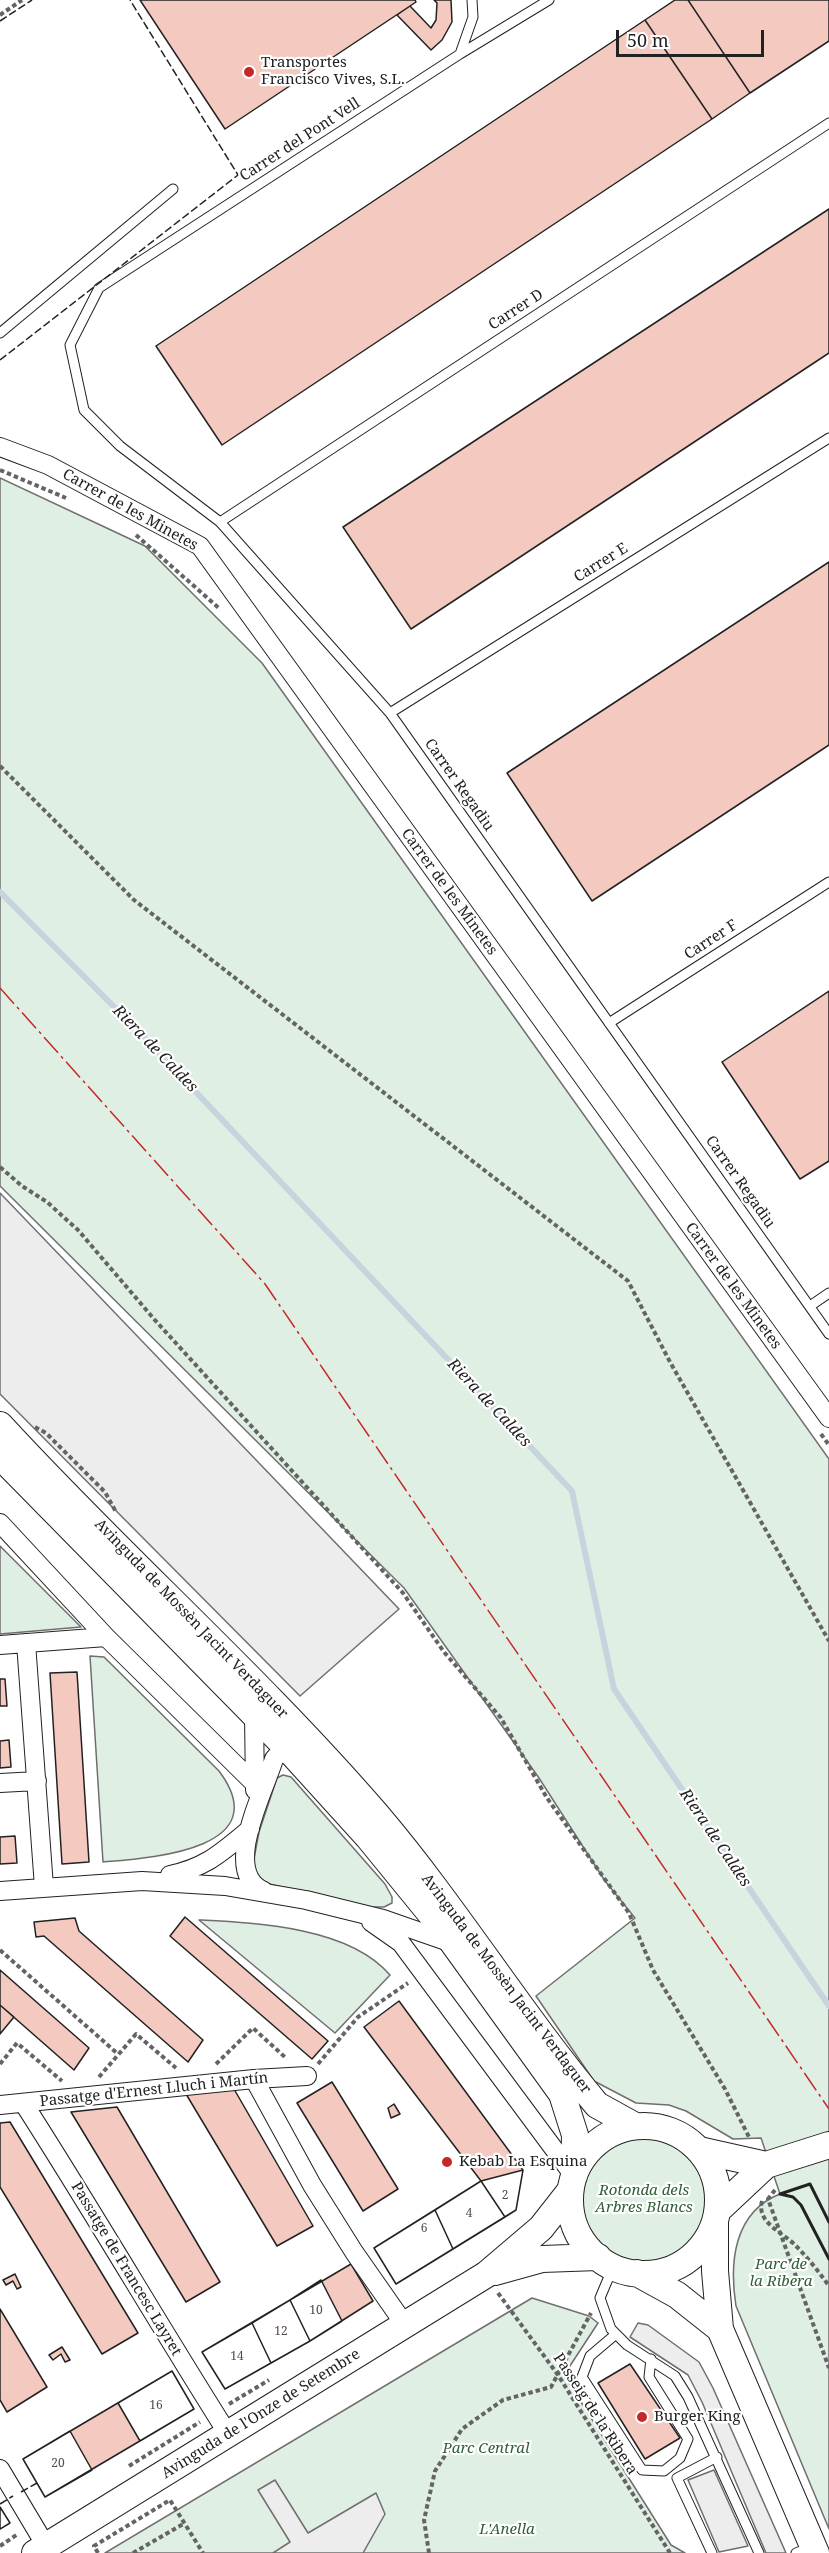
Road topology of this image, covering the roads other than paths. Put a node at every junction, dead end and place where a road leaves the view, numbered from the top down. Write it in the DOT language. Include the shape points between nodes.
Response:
graph roads {
  1 [pos="472,0"];
  2 [pos="549,0"];
  3 [pos="460,54"];
  4 [pos="829,123"];
  5 [pos="174,189"];
  6 [pos="99,288"];
  7 [pos="0,333"];
  8 [pos="829,438"];
  9 [pos="0,447"];
  10 [pos="220,522"];
  11 [pos="390,713"];
  12 [pos="829,882"];
  13 [pos="609,1023"];
  14 [pos="829,1293"];
  15 [pos="810,1306"];
  16 [pos="829,1334"];
  17 [pos="822,1422"];
  18 [pos="0,1425"];
  19 [pos="0,1456"];
  20 [pos="0,1523"];
  21 [pos="105,1637"];
  22 [pos="26,1643"];
  23 [pos="0,1645"];
  24 [pos="254,1714"];
  25 [pos="286,1750"];
  26 [pos="37,1781"];
  27 [pos="0,1783"];
  28 [pos="255,1784"];
  29 [pos="377,1816"];
  30 [pos="252,1822"];
  31 [pos="410,1857"];
  32 [pos="142,1881"];
  33 [pos="45,1887"];
  34 [pos="0,1891"];
  35 [pos="268,1893"];
  36 [pos="348,1911"];
  37 [pos="448,1937"];
  38 [pos="308,2076"];
  39 [pos="254,2079"];
  40 [pos="24,2104"];
  41 [pos="0,2105"];
  42 [pos="635,2126"];
  43 [pos="829,2145"];
  44 [pos="699,2150"];
  45 [pos="766,2165"];
  46 [pos="572,2184"];
  47 [pos="716,2216"];
  48 [pos="616,2266"];
  49 [pos="491,2282"];
  50 [pos="405,2325"];
  51 [pos="720,2329"];
  52 [pos="616,2334"];
  53 [pos="651,2359"];
  54 [pos="222,2423"];
  55 [pos="717,2457"];
  56 [pos="0,2469"];
  57 [pos="38,2541"];
  58 [pos="808,2551"];
  59 [pos="712,2553"];
  60 [pos="759,2553"];
  1 -- 3 [label="lane" via="473,17"];
  2 -- 3 [label="lane, Carrer del Pont Vell"];
  3 -- 6 [label="lane, Carrer del Pont Vell"];
  4 -- 10 [label="lane, Carrer D"];
  5 -- 7 [label="lane"];
  6 -- 10 [label="lane, Carrer Regadiu" via="70,345 84,410 120,446"];
  8 -- 11 [label="lane, Carrer E"];
  9 -- 17 [label="street, Carrer de les Minetes" via="48,465 200,546"];
  10 -- 11 [label="lane, Carrer Regadiu"];
  11 -- 13 [label="lane, Carrer Regadiu"];
  12 -- 13 [label="lane, Carrer F"];
  13 -- 15 [label="lane, Carrer Regadiu"];
  14 -- 15 [label="lane"];
  15 -- 16 [label="lane, Carrer Regadiu"];
  18 -- 29 [label="main road, Avinguda de Mossèn Jacint Verdaguer" via="311,1741"];
  19 -- 24 [label="main road, Avinguda de Mossèn Jacint Verdaguer"];
  20 -- 21 [label="street"];
  21 -- 22 [label="street"];
  21 -- 28 [label="street"];
  22 -- 23 [label="street"];
  22 -- 26 [label="street"];
  24 -- 25 [label="main road, Avinguda de Mossèn Jacint Verdaguer"];
  24 -- 28 [label="street, Avinguda de Mossèn Jacint Verdaguer"];
  25 -- 29 [label="street, Avinguda de Mossèn Jacint Verdaguer" via="303,1753 354,1804"];
  25 -- 30 [label="street" via="274,1759"];
  25 -- 37 [label="main road, Avinguda de Mossèn Jacint Verdaguer" via="368,1837"];
  26 -- 27 [label="street"];
  26 -- 33 [label="street"];
  28 -- 30 [label="street, Avinguda de Mossèn Jacint Verdaguer"];
  29 -- 31 [label="main road, Avinguda de Mossèn Jacint Verdaguer"];
  30 -- 32 [label="street" via="214,1859 194,1870"];
  30 -- 35 [label="street" via="244,1852 245,1869 255,1887"];
  31 -- 37 [label="street, Avinguda de Mossèn Jacint Verdaguer" via="412,1874 434,1904"];
  31 -- 42 [label="main road, Avinguda de Mossèn Jacint Verdaguer" via="584,2090 597,2105"];
  32 -- 33 [label="street"];
  32 -- 35 [label="street" via="194,1882"];
  33 -- 34 [label="street"];
  35 -- 36 [label="street"];
  36 -- 37 [label="street"];
  36 -- 46 [label="street" via="381,1927 401,1943 424,1971"];
  37 -- 46 [label="main road, Avinguda de Mossèn Jacint Verdaguer" via="562,2094 575,2135"];
  38 -- 39 [label="street, Passatge d'Ernest Lluch i Martín"];
  39 -- 40 [label="street, Passatge d'Ernest Lluch i Martín"];
  39 -- 50 [label="street" via="318,2194"];
  40 -- 41 [label="street, Passatge d'Ernest Lluch i Martín"];
  40 -- 54 [label="street, Passatge de Francesc Layret"];
  42 -- 44 [label="main road" via="676,2133"];
  42 -- 46 [label="main road" via="597,2143 583,2158"];
  43 -- 45 [label="main road"];
  44 -- 45 [label="main road"];
  44 -- 47 [label="main road" via="712,2172 718,2197"];
  45 -- 47 [label="main road"];
  46 -- 48 [label="main road" via="573,2221 579,2235"];
  46 -- 49 [label="main road, Avinguda de l'Onze de Setembre" via="541,2228"];
  47 -- 48 [label="main road" via="699,2248 676,2266 657,2272"];
  47 -- 51 [label="main road"];
  48 -- 49 [label="main road, Avinguda de l'Onze de Setembre" via="542,2259"];
  48 -- 51 [label="main road" via="677,2295"];
  48 -- 52 [label="lane" via="600,2298"];
  49 -- 50 [label="main road, Avinguda de l'Onze de Setembre"];
  50 -- 54 [label="main road, Avinguda de l'Onze de Setembre"];
  51 -- 58 [label="main road"];
  52 -- 53 [label="lane"];
  52 -- 53 [label="lane" via="590,2356 582,2377 642,2470 664,2471 680,2458 688,2439 649,2377"];
  53 -- 55 [label="lane" via="675,2376"];
  54 -- 57 [label="main road, Avinguda de l'Onze de Setembre"];
  55 -- 59 [label="lane" via="677,2478"];
  55 -- 60 [label="lane"];
  56 -- 57 [label="street"];
}
